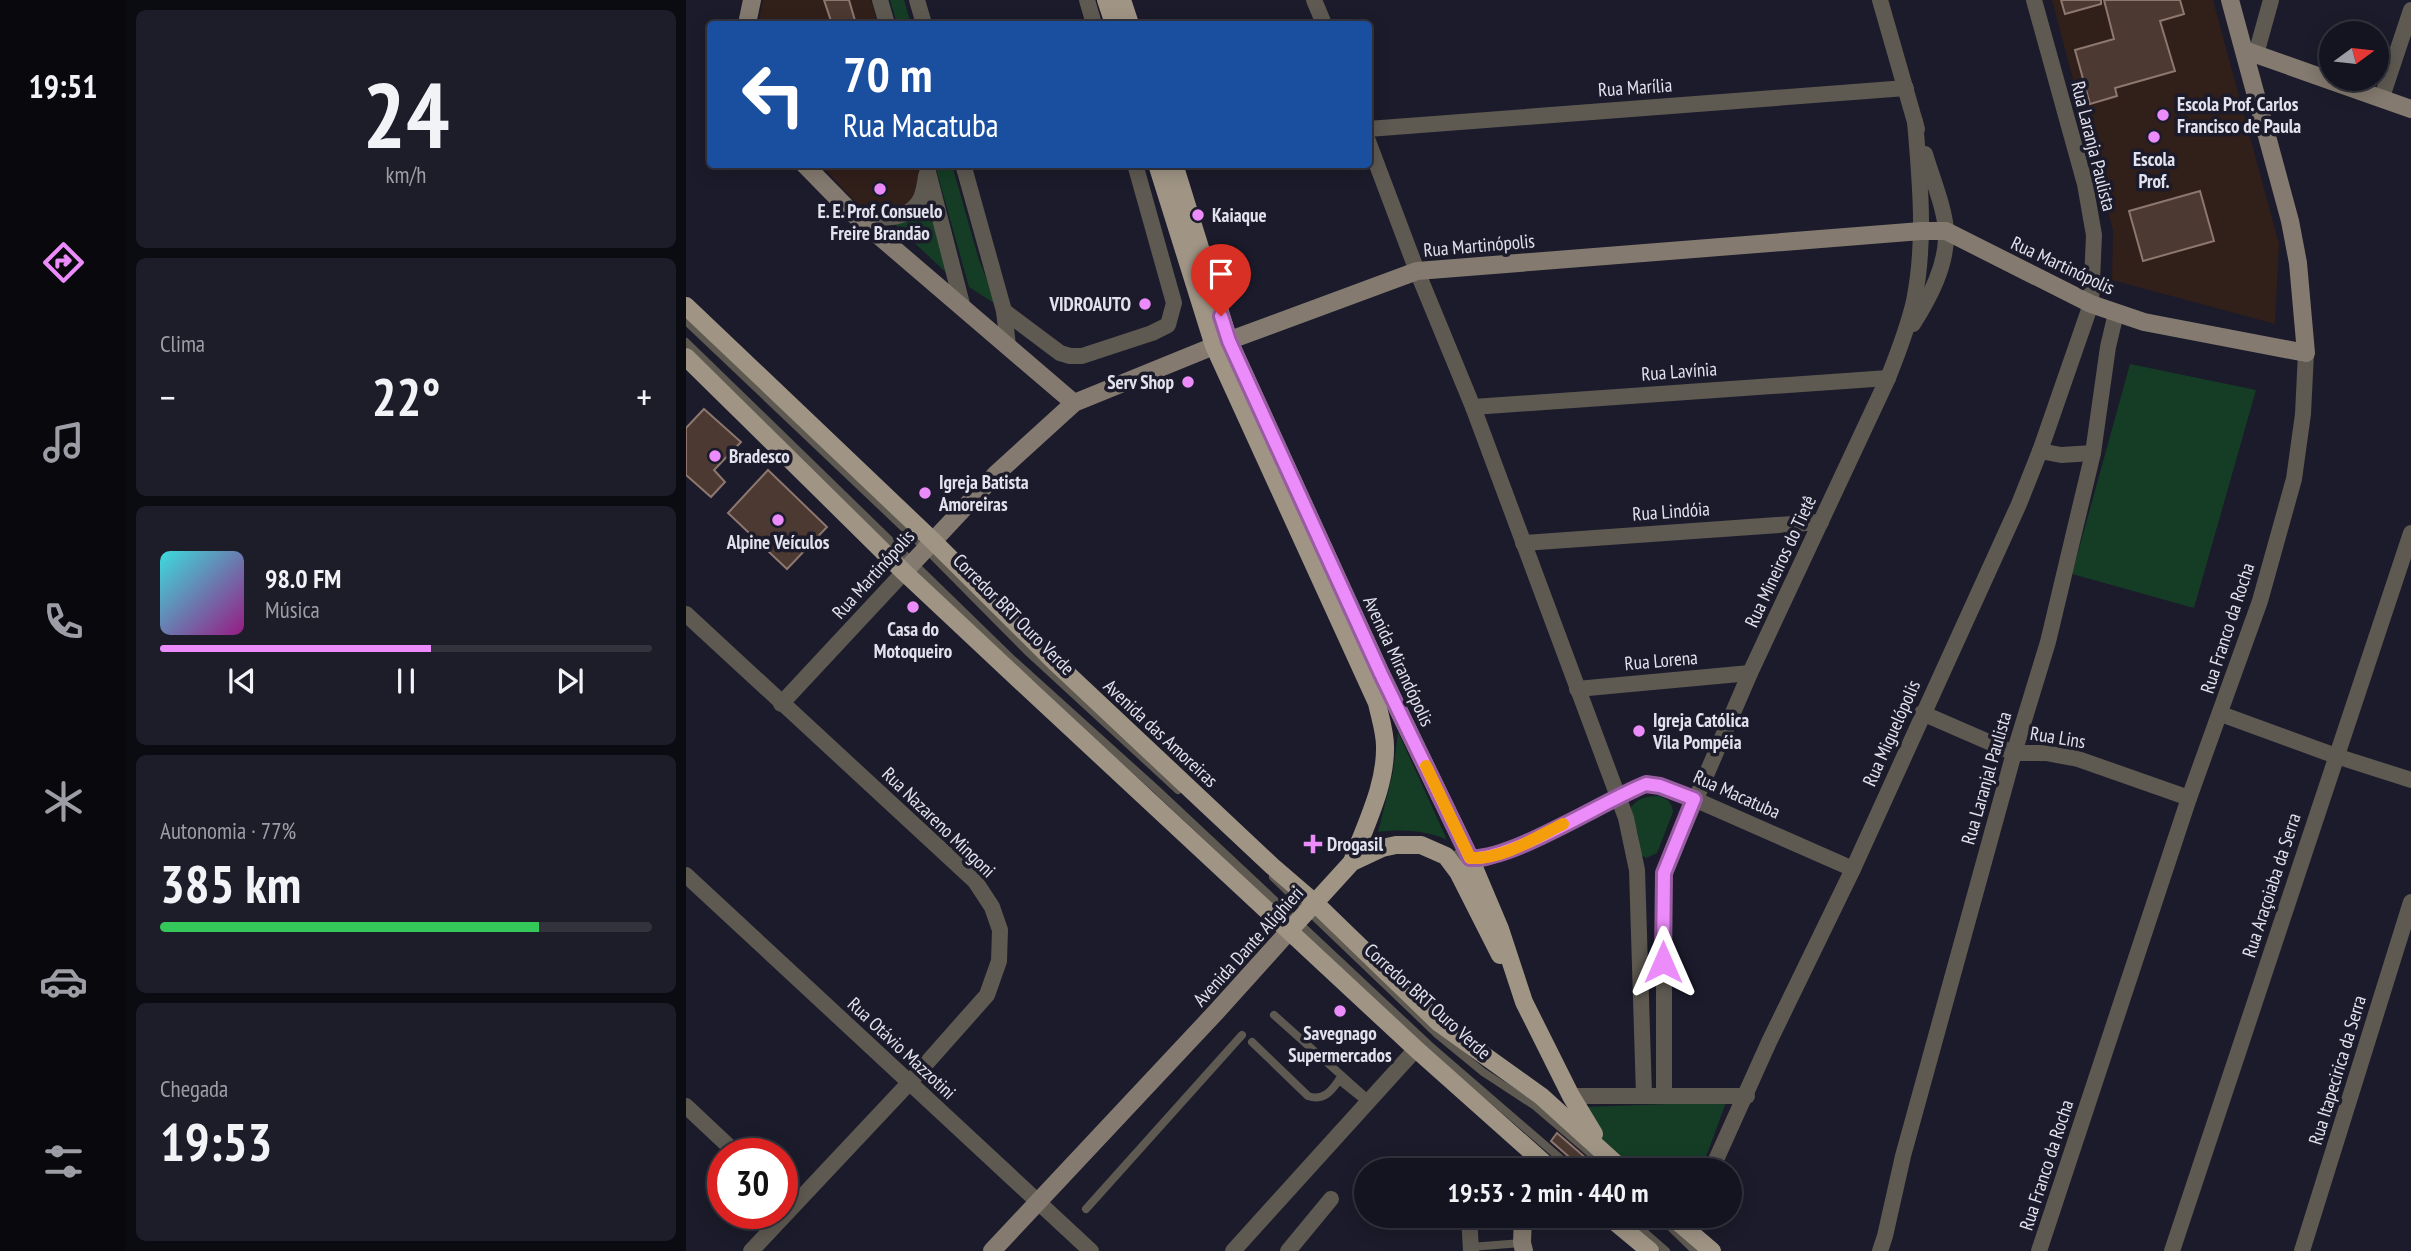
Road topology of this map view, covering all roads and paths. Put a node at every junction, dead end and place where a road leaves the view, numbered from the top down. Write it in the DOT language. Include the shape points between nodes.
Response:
graph roads {
  1 [pos="752,0"];
  2 [pos="880,0"];
  3 [pos="917,0"];
  4 [pos="1087,0"];
  5 [pos="1106,0"];
  6 [pos="1122,0"];
  7 [pos="1314,0"];
  8 [pos="1880,0"];
  9 [pos="2034,0"];
  10 [pos="2230,0"];
  11 [pos="2271,0"];
  12 [pos="2411,10"];
  13 [pos="748,21"];
  14 [pos="886,21"];
  15 [pos="923,21"];
  16 [pos="1093,21"];
  17 [pos="1113,21"];
  18 [pos="1129,21"];
  19 [pos="1323,21"];
  20 [pos="2250,52"];
  21 [pos="1906,88"];
  22 [pos="2382,97"];
  23 [pos="2411,109"];
  24 [pos="1915,121"];
  25 [pos="1372,129"];
  26 [pos="1372,152"];
  27 [pos="808,168"];
  28 [pos="927,168"];
  29 [pos="927,168"];
  30 [pos="964,168"];
  31 [pos="1136,168"];
  32 [pos="1158,168"];
  33 [pos="1175,168"];
  34 [pos="851,212"];
  35 [pos="1921,231"];
  36 [pos="1946,231"];
  37 [pos="1417,271"];
  38 [pos="2091,304"];
  39 [pos="686,306"];
  40 [pos="963,308"];
  41 [pos="1004,311"];
  42 [pos="2116,313"];
  43 [pos="686,321"];
  44 [pos="1903,340"];
  45 [pos="686,342"];
  46 [pos="1221,344"];
  47 [pos="1008,346"];
  48 [pos="2306,353"];
  49 [pos="686,357"];
  50 [pos="1888,378"];
  51 [pos="1074,403"];
  52 [pos="1473,407"];
  53 [pos="2040,451"];
  54 [pos="2093,453"];
  55 [pos="1821,522"];
  56 [pos="2411,533"];
  57 [pos="1523,543"];
  58 [pos="919,555"];
  59 [pos="686,614"];
  60 [pos="1750,673"];
  61 [pos="1577,689"];
  62 [pos="781,704"];
  63 [pos="1922,713"];
  64 [pos="2221,713"];
  65 [pos="2014,752"];
  66 [pos="2336,756"];
  67 [pos="2411,780"];
  68 [pos="1618,797"];
  69 [pos="2189,798"];
  70 [pos="1694,799"];
  71 [pos="1446,856"];
  72 [pos="1470,858"];
  73 [pos="1352,862"];
  74 [pos="1853,869"];
  75 [pos="1637,870"];
  76 [pos="1664,873"];
  77 [pos="686,875"];
  78 [pos="2411,902"];
  79 [pos="1302,917"];
  80 [pos="1524,1002"];
  81 [pos="1274,1015"];
  82 [pos="1242,1035"];
  83 [pos="1252,1042"];
  84 [pos="1416,1049"];
  85 [pos="1341,1078"];
  86 [pos="909,1083"];
  87 [pos="1644,1095"];
  88 [pos="1664,1095"];
  89 [pos="1571,1096"];
  90 [pos="1746,1096"];
  91 [pos="1368,1101"];
  92 [pos="686,1106"];
  93 [pos="720,1138"];
  94 [pos="1533,1158"];
  95 [pos="1560,1158"];
  96 [pos="1606,1158"];
  97 [pos="1609,1158"];
  98 [pos="1717,1158"];
  99 [pos="798,1190"];
  100 [pos="1331,1199"];
  101 [pos="1038,1202"];
  102 [pos="1086,1209"];
  103 [pos="1470,1228"];
  104 [pos="1523,1228"];
  105 [pos="1622,1228"];
  106 [pos="1640,1228"];
  107 [pos="1671,1228"];
  108 [pos="1688,1228"];
  109 [pos="767,1229"];
  110 [pos="1523,1247"];
  111 [pos="1471,1249"];
  112 [pos="751,1251"];
  113 [pos="992,1251"];
  114 [pos="1091,1251"];
  115 [pos="1233,1251"];
  116 [pos="1288,1251"];
  117 [pos="1650,1251"];
  118 [pos="1666,1251"];
  119 [pos="1695,1251"];
  120 [pos="1712,1251"];
  121 [pos="1880,1251"];
  122 [pos="2039,1251"];
  123 [pos="2172,1251"];
  124 [pos="2302,1251"];
  1 -- 13 [label="street"];
  2 -- 14 [label="street"];
  3 -- 15 [label="street"];
  4 -- 16 [label="street"];
  5 -- 17 [label="main road"];
  6 -- 18 [label="main road"];
  7 -- 19 [label="street"];
  8 -- 21 [label="street, Rua Mineiros do Tietê"];
  9 -- 38 [label="street, Rua Laranja Paulista" via="2085,184 2094,235"];
  10 -- 20 [label="street, Rua Franco da Rocha"];
  11 -- 20 [label="street"];
  12 -- 22 [label="street"];
  20 -- 22 [label="street"];
  20 -- 48 [label="street, Rua Franco da Rocha" via="2298,263"];
  21 -- 24 [label="street, Rua Mineiros do Tietê"];
  21 -- 25 [label="street, Rua Marília"];
  22 -- 23 [label="street"];
  24 -- 35 [label="street, Rua Mineiros do Tietê"];
  24 -- 36 [label="street, Rua Mineiros do Tietê"];
  26 -- 37 [label="street"];
  27 -- 34 [label="street"];
  28 -- 34 [label="street" via="921,200 909,211 876,219"];
  29 -- 40 [label="street"];
  30 -- 41 [label="street"];
  31 -- 41 [label="street" via="1174,303 1168,325 1082,356 1070,356"];
  32 -- 46 [label="main road, Avenida Mirandópolis"];
  33 -- 46 [label="main road, Avenida Mirandópolis"];
  34 -- 40 [label="street"];
  35 -- 36 [label="street, Rua Martinópolis"];
  35 -- 37 [label="street, Rua Martinópolis"];
  35 -- 44 [label="street, Rua Mineiros do Tietê" via="1919,270"];
  36 -- 38 [label="street, Rua Martinópolis"];
  36 -- 44 [label="street, Rua Mineiros do Tietê" via="1945,254 1936,281"];
  37 -- 46 [label="street, Rua Martinópolis"];
  37 -- 52 [label="street"];
  38 -- 42 [label="street, Rua Martinópolis"];
  38 -- 53 [label="street, Rua Miguelópolis"];
  39 -- 58 [label="main road, Avenida das Amoreiras"];
  40 -- 47 [label="street"];
  41 -- 47 [label="street"];
  42 -- 48 [label="street, Rua Martinópolis" via="2211,337"];
  42 -- 54 [label="street, Rua Laranjal Paulista"];
  43 -- 58 [label="lane, Corredor BRT Ouro Verde"];
  44 -- 50 [label="street, Rua Mineiros do Tietê"];
  45 -- 58 [label="lane"];
  46 -- 51 [label="street, Rua Martinópolis"];
  46 -- 72 [label="main road, Avenida Mirandópolis"];
  46 -- 73 [label="main road, Avenida Mirandópolis" via="1377,703 1384,766"];
  47 -- 51 [label="street"];
  48 -- 64 [label="street, Rua Franco da Rocha" via="2294,479 2260,601"];
  49 -- 58 [label="main road, Avenida das Amoreiras"];
  50 -- 52 [label="street, Rua Lavínia"];
  50 -- 55 [label="street, Rua Mineiros do Tietê"];
  51 -- 58 [label="street, Rua Martinópolis" via="996,474"];
  52 -- 57 [label="street"];
  53 -- 54 [label="street"];
  53 -- 63 [label="street, Rua Miguelópolis"];
  54 -- 65 [label="street, Rua Laranjal Paulista" via="2048,642"];
  55 -- 57 [label="street, Rua Lindóia"];
  55 -- 60 [label="street, Rua Mineiros do Tietê"];
  56 -- 66 [label="street, Rua Araçoiaba da Serra"];
  57 -- 61 [label="street"];
  58 -- 62 [label="street, Rua Martinópolis"];
  58 -- 79 [label="main road, Avenida das Amoreiras"];
  58 -- 79 [label="main road, Avenida das Amoreiras" via="1057,664 1272,866"];
  59 -- 62 [label="street, Rua Nazareno Mingoni"];
  60 -- 61 [label="street, Rua Lorena"];
  60 -- 70 [label="street, Rua Mineiros do Tietê"];
  61 -- 68 [label="street"];
  62 -- 86 [label="street, Rua Nazareno Mingoni" via="975,881 1000,930 999,961 987,995"];
  63 -- 65 [label="street, Rua Lins"];
  63 -- 74 [label="street, Rua Miguelópolis"];
  64 -- 66 [label="street"];
  64 -- 69 [label="street, Rua Franco da Rocha"];
  65 -- 69 [label="street, Rua Lins" via="2078,759"];
  65 -- 121 [label="street, Rua Laranjal Paulista"];
  66 -- 67 [label="street"];
  66 -- 123 [label="street, Rua Araçoiaba da Serra"];
  68 -- 70 [label="street, Rua Macatuba" via="1646,784"];
  68 -- 72 [label="street, Rua Macatuba" via="1517,847 1483,859"];
  68 -- 75 [label="street"];
  69 -- 122 [label="street, Rua Franco da Rocha"];
  70 -- 74 [label="street, Rua Macatuba"];
  70 -- 76 [label="street, Rua Mineiros do Tietê"];
  71 -- 72 [label="street, Rua Macatuba"];
  71 -- 73 [label="main road, Avenida Dante Alighieri" via="1421,845 1396,845"];
  71 -- 80 [label="main road"];
  72 -- 80 [label="main road, Avenida Mirandópolis"];
  73 -- 79 [label="main road, Avenida Dante Alighieri"];
  74 -- 90 [label="street, Rua Miguelópolis"];
  75 -- 76 [label="street"];
  75 -- 87 [label="street"];
  76 -- 88 [label="street"];
  77 -- 86 [label="street, Rua Otávio Mazzotini"];
  78 -- 124 [label="street, Rua Itapecirica da Serra"];
  79 -- 84 [label="main road, Avenida das Amoreiras"];
  79 -- 95 [label="lane, Corredor BRT Ouro Verde" via="1429,1045"];
  79 -- 96 [label="main road, Avenida das Amoreiras" via="1541,1096"];
  79 -- 101 [label="street, Avenida Dante Alighieri"];
  80 -- 89 [label="main road, Avenida Mirandópolis"];
  81 -- 85 [label="lane"];
  82 -- 102 [label="lane"];
  83 -- 85 [label="lane" via="1308,1096 1327,1095"];
  84 -- 91 [label="street"];
  84 -- 94 [label="main road, Avenida das Amoreiras"];
  85 -- 91 [label="lane"];
  86 -- 99 [label="street, Rua Nazareno Mingoni"];
  86 -- 101 [label="street, Rua Otávio Mazzotini"];
  87 -- 88 [label="street"];
  87 -- 89 [label="street"];
  88 -- 90 [label="street"];
  89 -- 97 [label="main road, Avenida Mirandópolis"];
  90 -- 98 [label="street, Rua Miguelópolis"];
  91 -- 115 [label="street"];
  92 -- 93 [label="street"];
  100 -- 116 [label="street"];
  101 -- 113 [label="street, Avenida Dante Alighieri"];
  101 -- 114 [label="street, Rua Otávio Mazzotini"];
  103 -- 111 [label="street"];
  104 -- 110 [label="street"];
  105 -- 117 [label="main road"];
  106 -- 118 [label="lane"];
  107 -- 119 [label="lane"];
  108 -- 120 [label="main road"];
  109 -- 112 [label="street, Rua Nazareno Mingoni"];
  110 -- 111 [label="lane"];
}
